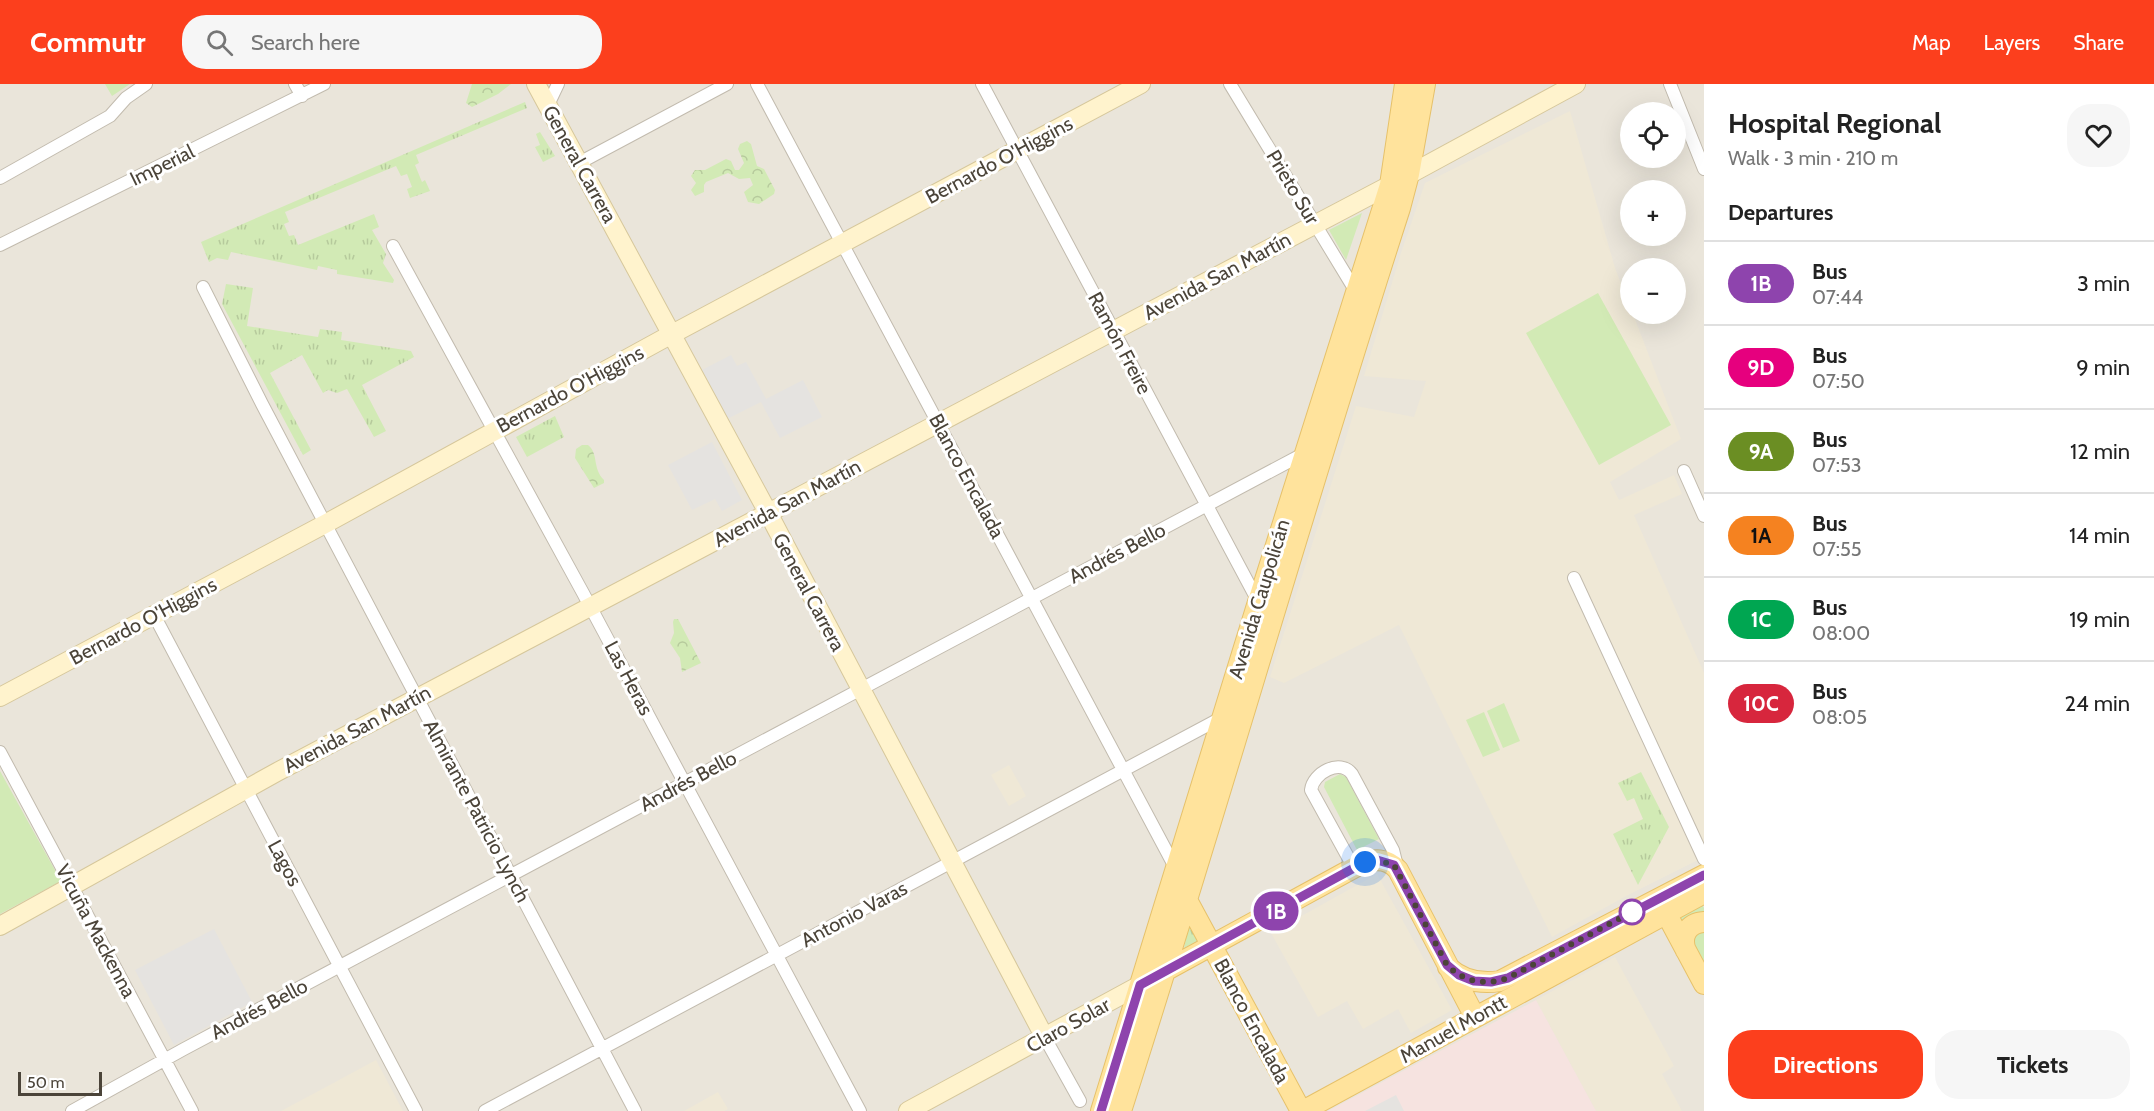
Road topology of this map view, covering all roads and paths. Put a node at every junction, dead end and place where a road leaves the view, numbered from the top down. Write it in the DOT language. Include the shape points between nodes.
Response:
graph roads {
  1 [pos="146,84"];
  2 [pos="295,84"];
  3 [pos="324,84"];
  4 [pos="536,84"];
  5 [pos="558,84"];
  6 [pos="727,84"];
  7 [pos="757,84"];
  8 [pos="982,84"];
  9 [pos="1141,84"];
  10 [pos="1230,84"];
  11 [pos="1405,84"];
  12 [pos="1425,84"];
  13 [pos="1576,84"];
  14 [pos="1670,84"];
  15 [pos="302,96"];
  16 [pos="548,105"];
  17 [pos="1017,150"];
  18 [pos="579,163"];
  19 [pos="1704,169"];
  20 [pos="1409,174"];
  21 [pos="0,178"];
  22 [pos="1390,185"];
  23 [pos="1315,224"];
  24 [pos="843,244"];
  25 [pos="0,245"];
  26 [pos="393,246"];
  27 [pos="203,287"];
  28 [pos="1355,290"];
  29 [pos="1113,331"];
  30 [pos="672,334"];
  31 [pos="938,423"];
  32 [pos="495,429"];
  33 [pos="1305,453"];
  34 [pos="1684,471"];
  35 [pos="1206,505"];
  36 [pos="768,513"];
  37 [pos="1704,516"];
  38 [pos="325,524"];
  39 [pos="1574,578"];
  40 [pos="1032,598"];
  41 [pos="1258,602"];
  42 [pos="590,606"];
  43 [pos="154,615"];
  44 [pos="1268,632"];
  45 [pos="860,689"];
  46 [pos="0,697"];
  47 [pos="417,698"];
  48 [pos="1223,717"];
  49 [pos="0,752"];
  50 [pos="1122,771"];
  51 [pos="685,783"];
  52 [pos="246,789"];
  53 [pos="1183,846"];
  54 [pos="1704,859"];
  55 [pos="951,862"];
  56 [pos="1354,868"];
  57 [pos="1176,869"];
  58 [pos="1398,870"];
  59 [pos="1704,874"];
  60 [pos="511,876"];
  61 [pos="72,886"];
  62 [pos="1678,888"];
  63 [pos="1703,896"];
  64 [pos="1187,900"];
  65 [pos="1666,913"];
  66 [pos="1704,922"];
  67 [pos="0,926"];
  68 [pos="1212,945"];
  69 [pos="1686,951"];
  70 [pos="777,955"];
  71 [pos="1447,965"];
  72 [pos="340,967"];
  73 [pos="1166,970"];
  74 [pos="1704,984"];
  75 [pos="1140,985"];
  76 [pos="1475,1017"];
  77 [pos="1045,1038"];
  78 [pos="602,1048"];
  79 [pos="165,1060"];
  80 [pos="1080,1101"];
  81 [pos="72,1111"];
  82 [pos="192,1111"];
  83 [pos="416,1111"];
  84 [pos="485,1111"];
  85 [pos="635,1111"];
  86 [pos="860,1111"];
  87 [pos="908,1111"];
  88 [pos="1101,1111"];
  89 [pos="1120,1111"];
  90 [pos="1302,1111"];
  1 -- 21 [label="street" via="110,116"];
  2 -- 15 [label="street"];
  3 -- 15 [label="street, Imperial"];
  4 -- 16 [label="main road, General Carrera"];
  5 -- 16 [label="street"];
  6 -- 18 [label="street"];
  7 -- 24 [label="street, Blanco Encalada"];
  8 -- 17 [label="street, Ramón Freire"];
  9 -- 17 [label="main road, Bernardo O'Higgins"];
  10 -- 23 [label="street, Prieto Sur"];
  11 -- 22 [label="main road, Avenida Caupolicán"];
  12 -- 20 [label="main road, Avenida Caupolicán"];
  13 -- 20 [label="main road, Avenida San Martín"];
  14 -- 19 [label="street"];
  15 -- 25 [label="street, Imperial"];
  16 -- 18 [label="main road, General Carrera"];
  17 -- 24 [label="main road, Bernardo O'Higgins"];
  17 -- 29 [label="street, Ramón Freire"];
  18 -- 30 [label="main road, General Carrera"];
  20 -- 22 [label="main road, Avenida San Martín"];
  20 -- 44 [label="main road, Avenida Caupolicán"];
  22 -- 23 [label="main road, Avenida San Martín"];
  22 -- 28 [label="main road, Avenida Caupolicán"];
  23 -- 28 [label="street, Prieto Sur"];
  23 -- 29 [label="main road, Avenida San Martín"];
  24 -- 30 [label="main road, Bernardo O'Higgins"];
  24 -- 31 [label="street, Blanco Encalada"];
  26 -- 32 [label="street, Las Heras"];
  27 -- 38 [label="street, Almirante Patricio Lynch"];
  28 -- 33 [label="main road, Avenida Caupolicán"];
  29 -- 31 [label="main road, Avenida San Martín"];
  29 -- 35 [label="street, Ramón Freire"];
  30 -- 32 [label="main road, Bernardo O'Higgins"];
  30 -- 36 [label="main road, General Carrera"];
  31 -- 36 [label="main road, Avenida San Martín"];
  31 -- 40 [label="street, Blanco Encalada"];
  32 -- 38 [label="main road, Bernardo O'Higgins"];
  32 -- 42 [label="street, Las Heras"];
  33 -- 35 [label="street, Andrés Bello"];
  33 -- 41 [label="main road, Avenida Caupolicán"];
  34 -- 37 [label="street"];
  35 -- 40 [label="street, Andrés Bello"];
  35 -- 41 [label="street, Ramón Freire"];
  36 -- 42 [label="main road, Avenida San Martín"];
  36 -- 45 [label="main road, General Carrera"];
  38 -- 43 [label="main road, Bernardo O'Higgins"];
  38 -- 47 [label="street, Almirante Patricio Lynch"];
  39 -- 54 [label="street"];
  40 -- 45 [label="street, Andrés Bello"];
  40 -- 50 [label="street, Blanco Encalada"];
  41 -- 44 [label="street, Ramón Freire"];
  41 -- 48 [label="main road, Avenida Caupolicán"];
  42 -- 47 [label="main road, Avenida San Martín"];
  42 -- 51 [label="street, Las Heras"];
  43 -- 46 [label="main road, Bernardo O'Higgins"];
  43 -- 52 [label="street, Lagos"];
  44 -- 64 [label="main road, Avenida Caupolicán"];
  45 -- 51 [label="street, Andrés Bello"];
  45 -- 55 [label="main road, General Carrera"];
  47 -- 52 [label="main road, Avenida San Martín"];
  47 -- 60 [label="street, Almirante Patricio Lynch"];
  48 -- 50 [label="street, Antonio Varas"];
  48 -- 53 [label="main road, Avenida Caupolicán"];
  49 -- 61 [label="street, Vicuña Mackenna"];
  50 -- 55 [label="street, Antonio Varas"];
  50 -- 57 [label="street, Blanco Encalada"];
  51 -- 60 [label="street, Andrés Bello"];
  51 -- 70 [label="street, Las Heras"];
  52 -- 61 [label="main road, Avenida San Martín"];
  52 -- 72 [label="street, Lagos"];
  53 -- 57 [label="main road, Avenida Caupolicán"];
  53 -- 64 [label="main road"];
  55 -- 70 [label="street, Antonio Varas"];
  55 -- 77 [label="main road, General Carrera"];
  56 -- 58 [label="main road" via="1377,860"];
  56 -- 58 [label="street" via="1311,790 1317,777 1338,766 1352,774 1393,850"];
  56 -- 68 [label="main road, Claro Solar"];
  57 -- 75 [label="main road, Avenida Caupolicán"];
  58 -- 71 [label="main road"];
  59 -- 62 [label="main road, Manuel Montt"];
  60 -- 72 [label="street, Andrés Bello"];
  60 -- 78 [label="street, Almirante Patricio Lynch"];
  61 -- 67 [label="main road, Avenida San Martín"];
  61 -- 79 [label="street, Vicuña Mackenna"];
  62 -- 65 [label="main road" via="1668,900"];
  62 -- 71 [label="main road, Manuel Montt" via="1500,981 1483,983 1467,979"];
  63 -- 65 [label="main road, Manuel Montt"];
  64 -- 68 [label="main road, Blanco Encalada"];
  64 -- 73 [label="main road, Avenida Caupolicán"];
  65 -- 69 [label="main road"];
  65 -- 76 [label="main road, Manuel Montt"];
  66 -- 69 [label="main road" via="1692,925 1686,932"];
  68 -- 73 [label="main road, Claro Solar"];
  68 -- 90 [label="main road, Blanco Encalada"];
  69 -- 74 [label="main road"];
  70 -- 78 [label="street, Antonio Varas"];
  70 -- 86 [label="street, Las Heras"];
  71 -- 76 [label="main road"];
  72 -- 79 [label="street, Andrés Bello"];
  72 -- 83 [label="street, Lagos"];
  73 -- 75 [label="main road, Claro Solar"];
  73 -- 89 [label="main road, Avenida Caupolicán"];
  75 -- 77 [label="main road, Claro Solar"];
  75 -- 88 [label="main road, Avenida Caupolicán"];
  76 -- 90 [label="main road, Manuel Montt"];
  77 -- 80 [label="street, General Carrera"];
  77 -- 87 [label="main road, Claro Solar"];
  78 -- 84 [label="street, Antonio Varas"];
  78 -- 85 [label="street, Almirante Patricio Lynch"];
  79 -- 81 [label="street, Andrés Bello"];
  79 -- 82 [label="street, Vicuña Mackenna"];
}
